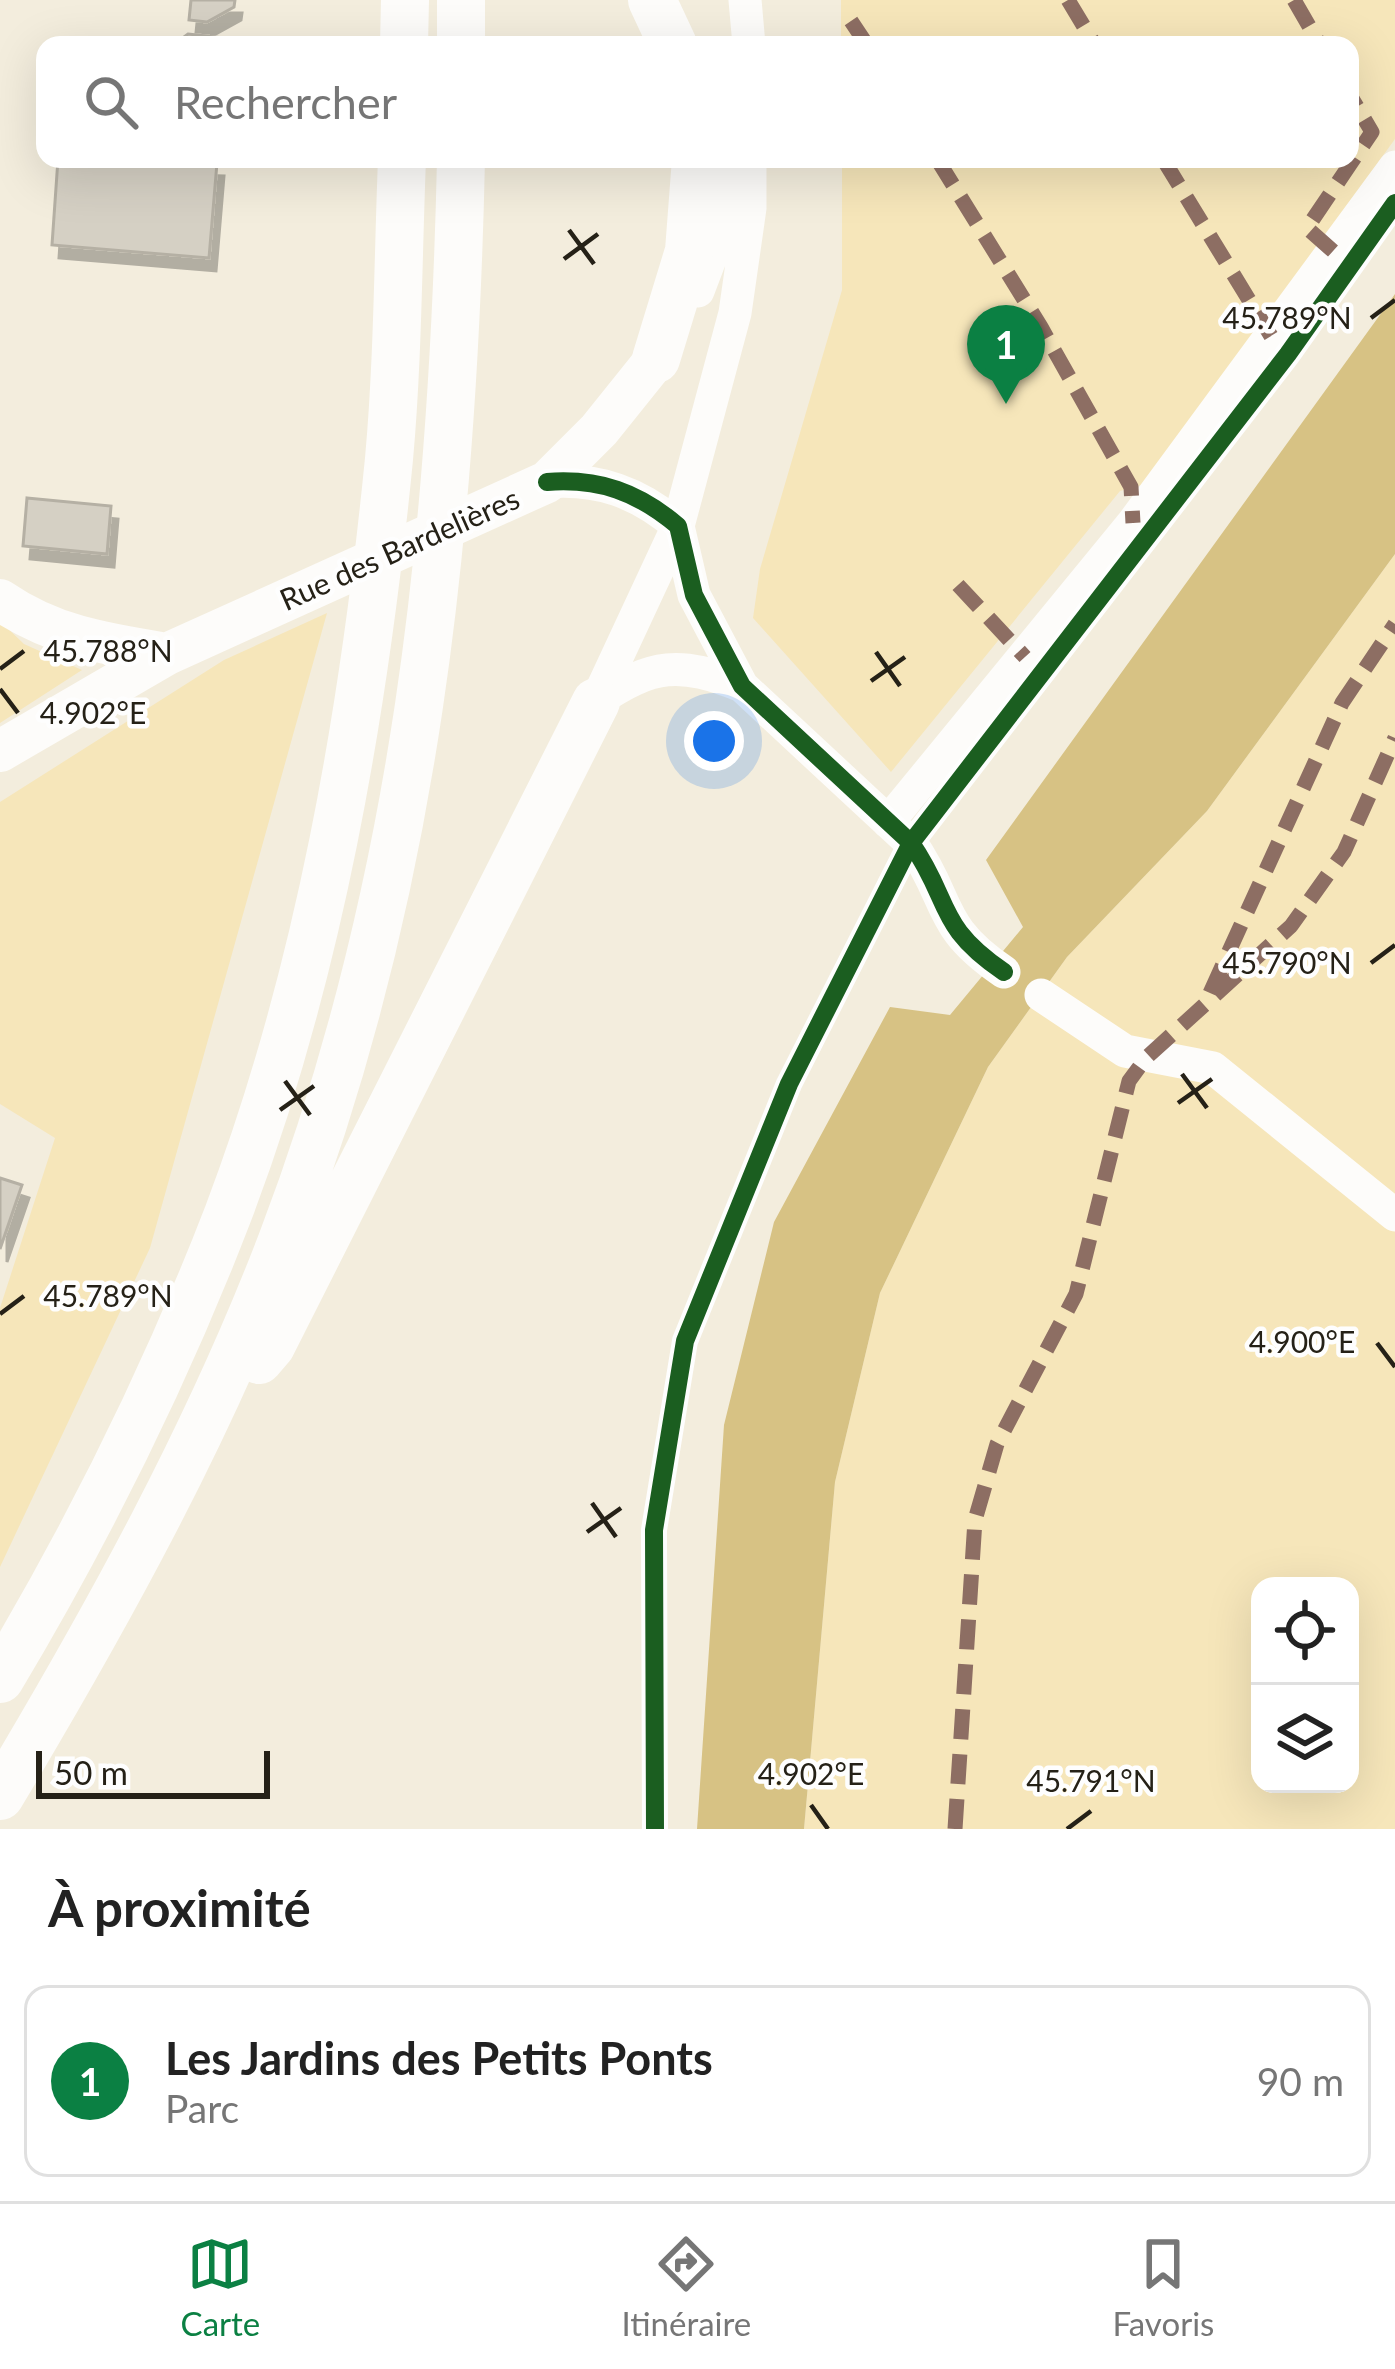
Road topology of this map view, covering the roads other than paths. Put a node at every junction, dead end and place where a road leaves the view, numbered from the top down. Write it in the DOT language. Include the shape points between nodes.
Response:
graph roads {
  1 [pos="405,0"];
  2 [pos="460,0"];
  3 [pos="652,0"];
  4 [pos="745,0"];
  5 [pos="404,36"];
  6 [pos="461,36"];
  7 [pos="669,36"];
  8 [pos="748,36"];
  9 [pos="1395,167"];
  10 [pos="402,168"];
  11 [pos="461,168"];
  12 [pos="696,168"];
  13 [pos="729,168"];
  14 [pos="750,168"];
  15 [pos="656,359"];
  16 [pos="548,482"];
  17 [pos="678,526"];
  18 [pos="0,599"];
  19 [pos="167,654"];
  20 [pos="742,686"];
  21 [pos="596,702"];
  22 [pos="0,751"];
  23 [pos="888,821"];
  24 [pos="1004,971"];
  25 [pos="1041,995"];
  26 [pos="1395,1215"];
  27 [pos="204,1422"];
  28 [pos="0,1679"];
  29 [pos="0,1796"];
  1 -- 5 [label="highway"];
  2 -- 6 [label="highway"];
  3 -- 7 [label="highway"];
  4 -- 8 [label="street"];
  9 -- 23 [label="street" via="1133,523"];
  10 -- 28 [label="highway" via="389,454 370,618 345,771 276,1068 228,1213 126,1447"];
  11 -- 27 [label="highway" via="449,478 407,788 335,1082 283,1237"];
  12 -- 15 [label="highway" via="692,237"];
  13 -- 15 [label="street, Rue des Bardelières" via="703,280"];
  14 -- 17 [label="street" via="735,313"];
  15 -- 16 [label="main road, Rue des Bardelières"];
  16 -- 17 [label="street" via="584,479 632,493"];
  16 -- 19 [label="main road, Rue des Bardelières"];
  17 -- 20 [label="street" via="694,595"];
  17 -- 21 [label="street"];
  18 -- 19 [label="main road" via="78,639"];
  19 -- 22 [label="main road, Rue des Bardelières"];
  20 -- 21 [label="street" via="677,667 637,674"];
  20 -- 23 [label="street"];
  21 -- 27 [label="highway" via="271,1346"];
  23 -- 24 [label="street" via="928,868 946,918 968,947"];
  25 -- 26 [label="street" via="1125,1051 1213,1068"];
  27 -- 29 [label="highway" via="110,1607"];
}
